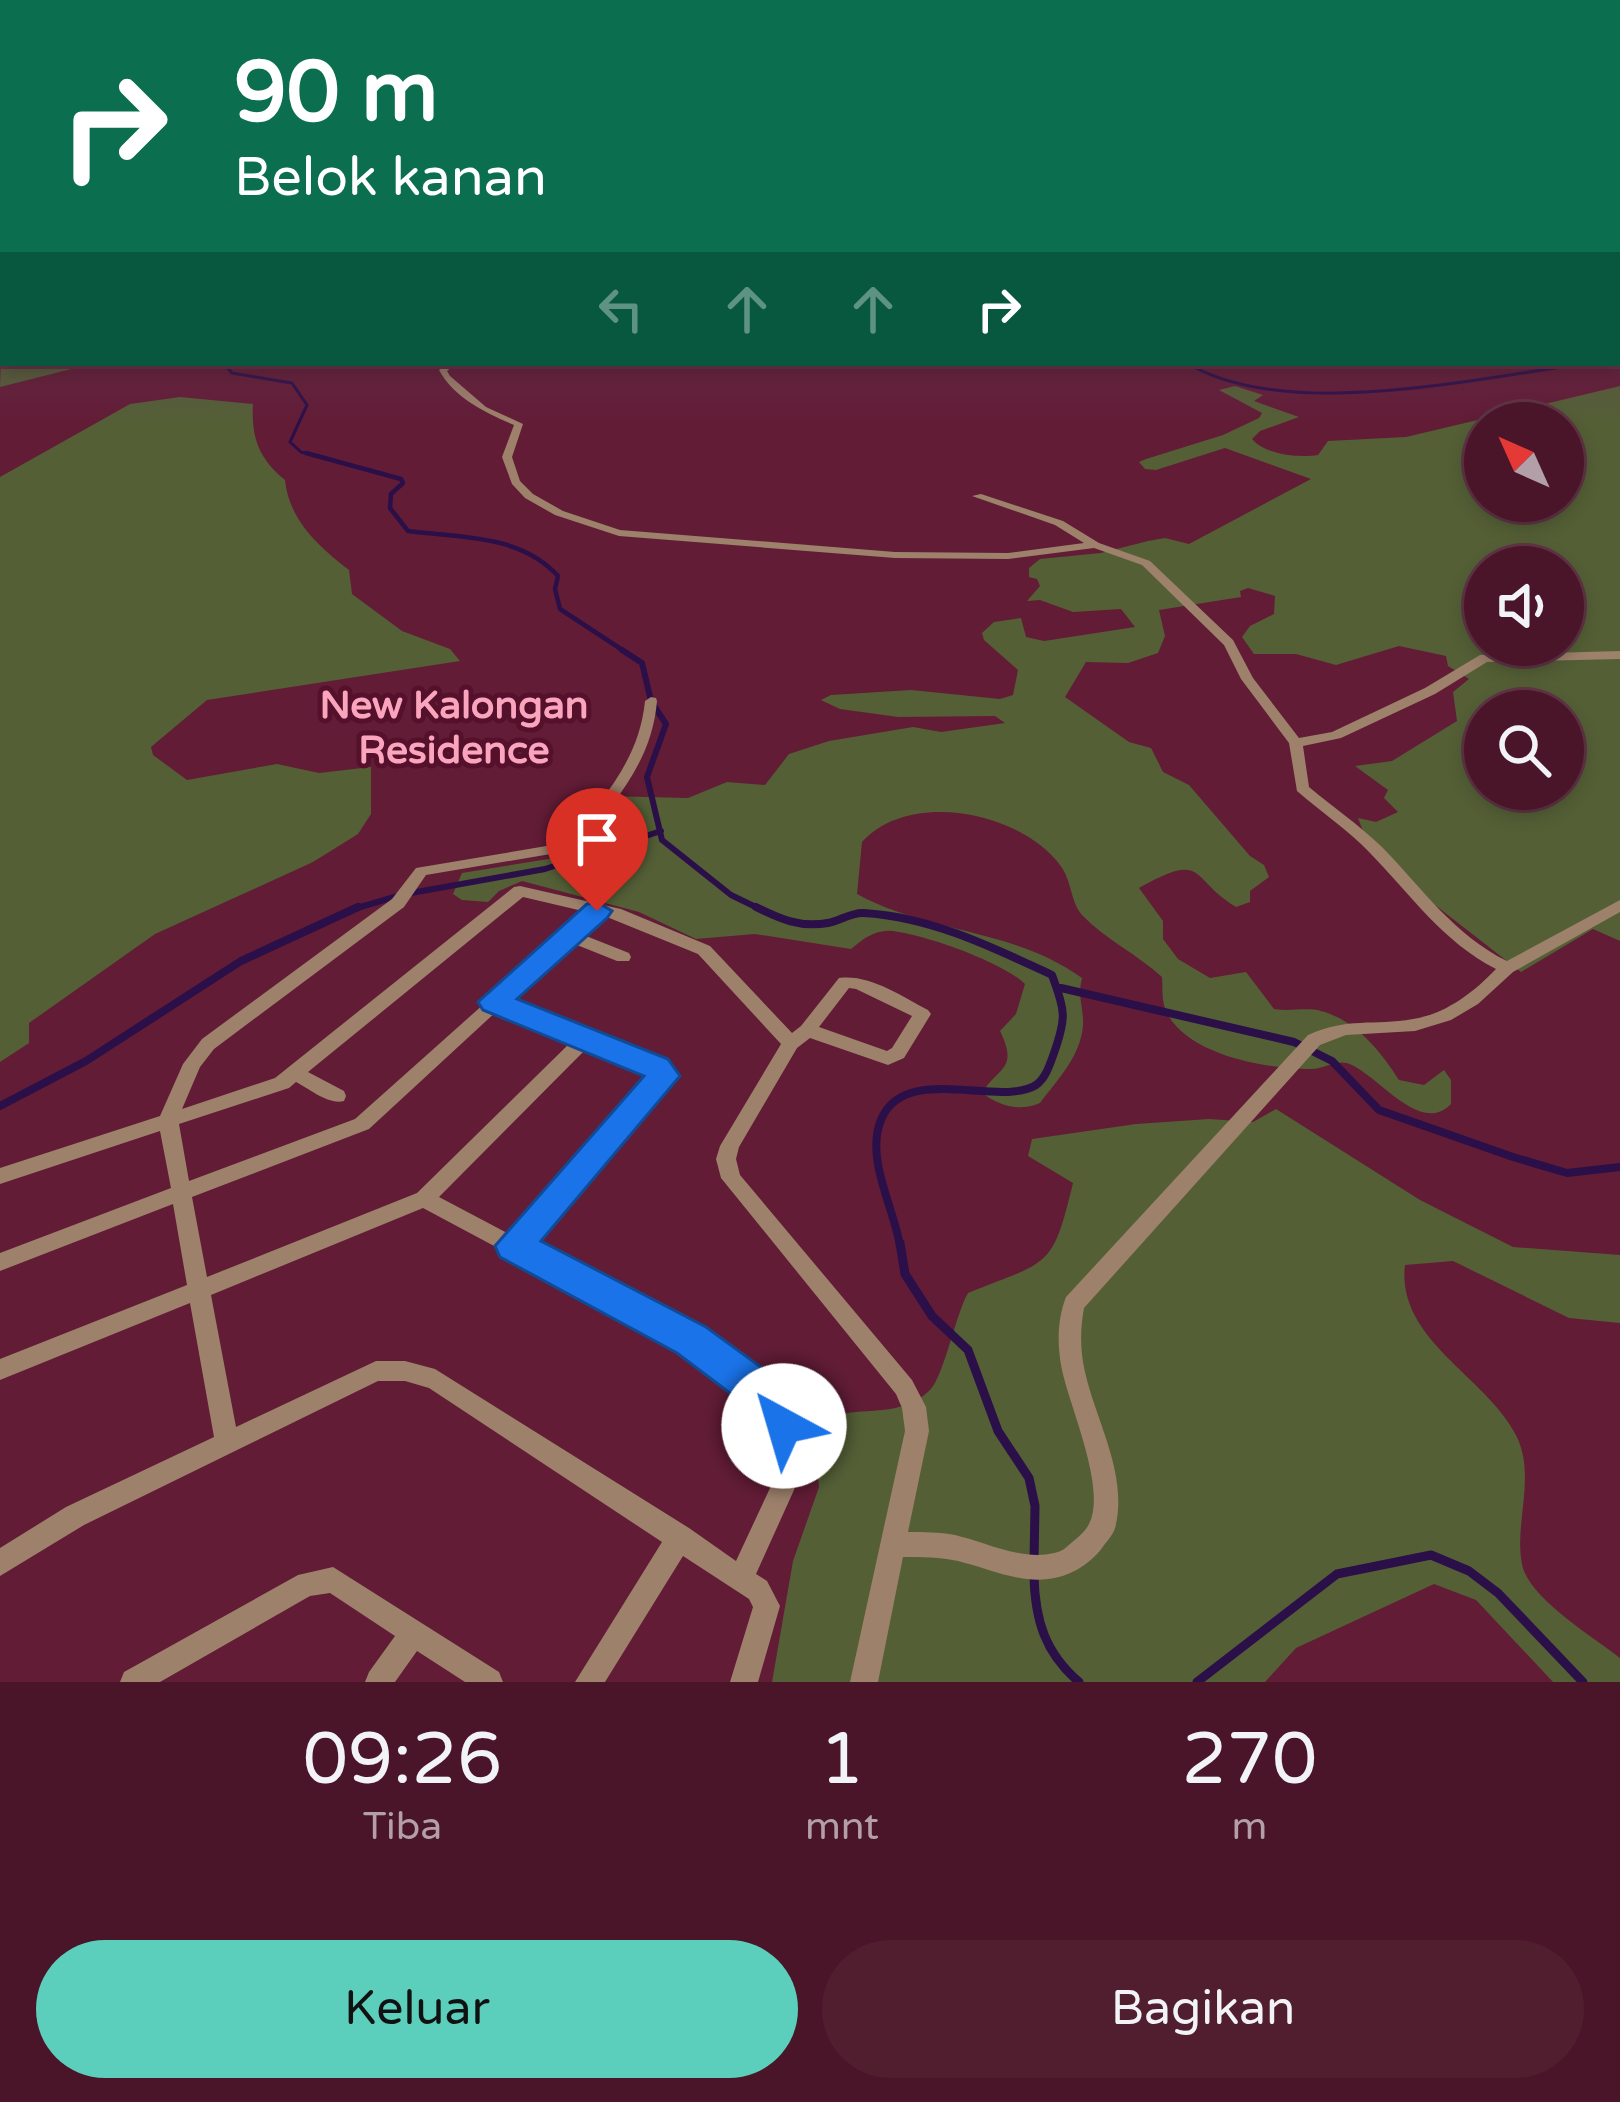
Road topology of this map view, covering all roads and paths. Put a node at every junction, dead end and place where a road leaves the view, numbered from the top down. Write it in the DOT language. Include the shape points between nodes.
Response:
graph roads {
  1 [pos="448,366"];
  2 [pos="977,496"];
  3 [pos="1095,545"];
  4 [pos="1620,655"];
  5 [pos="651,701"];
  6 [pos="1296,743"];
  7 [pos="1620,905"];
  8 [pos="597,911"];
  9 [pos="571,936"];
  10 [pos="622,957"];
  11 [pos="1507,968"];
  12 [pos="494,1002"];
  13 [pos="799,1036"];
  14 [pos="585,1039"];
  15 [pos="297,1074"];
  16 [pos="337,1096"];
  17 [pos="168,1119"];
  18 [pos="0,1176"];
  19 [pos="178,1190"];
  20 [pos="424,1199"];
  21 [pos="514,1246"];
  22 [pos="0,1262"];
  23 [pos="202,1290"];
  24 [pos="0,1370"];
  25 [pos="226,1439"];
  26 [pos="680,1537"];
  27 [pos="893,1544"];
  28 [pos="0,1563"];
  29 [pos="741,1579"];
  30 [pos="413,1634"];
  31 [pos="134,1682"];
  32 [pos="379,1682"];
  33 [pos="489,1682"];
  34 [pos="589,1682"];
  35 [pos="744,1682"];
  36 [pos="864,1682"];
  1 -- 3 [label="street" via="446,377 472,400 519,424 506,457 515,482 542,505 596,527 895,555 1009,556"];
  2 -- 3 [label="street"];
  3 -- 6 [label="street" via="1154,568 1229,643"];
  4 -- 6 [label="street" via="1484,658 1336,735"];
  5 -- 17 [label="street" via="644,747 575,846 421,872 404,896 208,1044"];
  6 -- 11 [label="street" via="1303,788 1373,847 1444,927"];
  7 -- 11 [label="street"];
  8 -- 9 [label="street"];
  8 -- 13 [label="street" via="704,950"];
  8 -- 15 [label="street" via="526,891 511,895"];
  9 -- 10 [label="street"];
  9 -- 12 [label="street"];
  11 -- 27 [label="street" via="1429,1023 1335,1028 1307,1048 1074,1304 1067,1330 1072,1371 1103,1472 1104,1523 1072,1562 1024,1567 949,1546"];
  12 -- 14 [label="street"];
  12 -- 19 [label="street" via="362,1124"];
  13 -- 13 [label="street" via="845,982 922,1014 888,1058"];
  13 -- 27 [label="street" via="726,1159 731,1178 914,1407 917,1431"];
  14 -- 20 [label="street"];
  14 -- 21 [label="street" via="663,1076"];
  15 -- 16 [label="street"];
  15 -- 17 [label="street"];
  17 -- 18 [label="street"];
  17 -- 19 [label="street"];
  19 -- 22 [label="street"];
  19 -- 23 [label="street"];
  20 -- 21 [label="street"];
  20 -- 23 [label="street"];
  21 -- 29 [label="street" via="691,1340 776,1403 792,1449"];
  23 -- 24 [label="street"];
  23 -- 25 [label="street"];
  25 -- 26 [label="street" via="376,1371 405,1371 435,1379"];
  25 -- 28 [label="street"];
  26 -- 29 [label="street"];
  26 -- 34 [label="street"];
  27 -- 36 [label="street"];
  29 -- 35 [label="street" via="767,1606"];
  30 -- 31 [label="street" via="333,1580 320,1580"];
  30 -- 32 [label="street"];
  30 -- 33 [label="street"];
}
